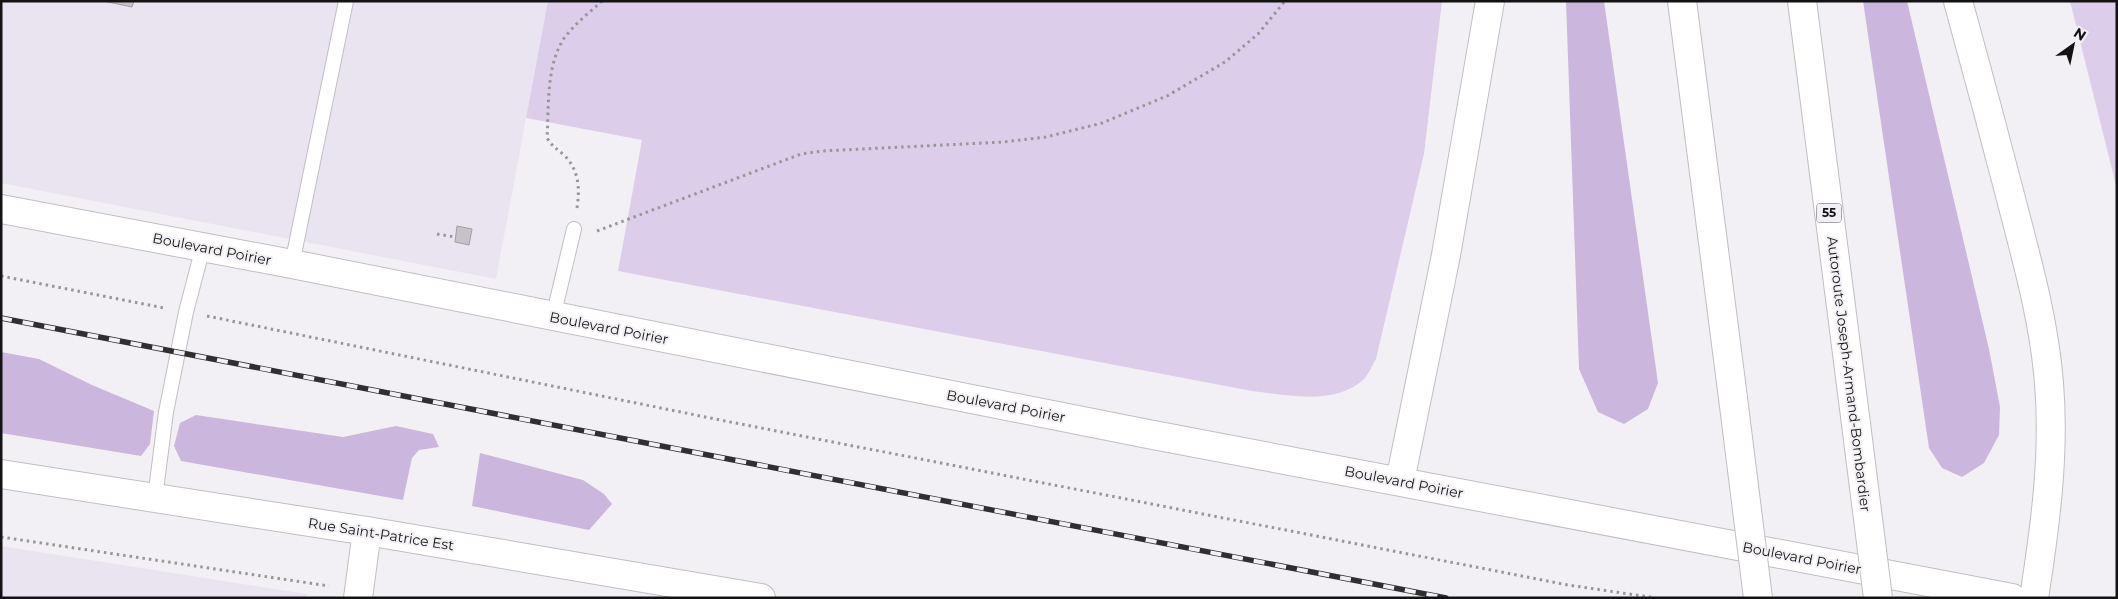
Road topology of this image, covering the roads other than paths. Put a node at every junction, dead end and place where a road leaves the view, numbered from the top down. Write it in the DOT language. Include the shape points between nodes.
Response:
graph roads {
  1 [pos="346,1"];
  2 [pos="1490,1"];
  3 [pos="1682,1"];
  4 [pos="1802,1"];
  5 [pos="1958,1"];
  6 [pos="1,209"];
  7 [pos="574,228"];
  8 [pos="203,247"];
  9 [pos="292,264"];
  10 [pos="553,317"];
  11 [pos="1,474"];
  12 [pos="1400,481"];
  13 [pos="155,498"];
  14 [pos="367,532"];
  15 [pos="359,594"];
  16 [pos="761,598"];
  17 [pos="1758,598"];
  18 [pos="1878,598"];
  19 [pos="2012,598"];
  20 [pos="2034,598"];
  1 -- 9 [label="lane"];
  2 -- 12 [label="main road" via="1446,254"];
  3 -- 17 [label="main road, bridge"];
  4 -- 18 [label="main road, Autoroute Joseph-Armand-Bombardier / 55, bridge"];
  5 -- 20 [label="main road" via="2026,254 2048,374 2051,418 2049,481"];
  6 -- 8 [label="main road, Boulevard Poirier"];
  7 -- 10 [label="lane"];
  8 -- 9 [label="main road, Boulevard Poirier"];
  8 -- 13 [label="lane" via="166,412"];
  9 -- 10 [label="main road, Boulevard Poirier"];
  10 -- 12 [label="main road, Boulevard Poirier"];
  11 -- 13 [label="main road, Rue Saint-Patrice Est"];
  12 -- 19 [label="main road, Boulevard Poirier"];
  13 -- 14 [label="main road, Rue Saint-Patrice Est"];
  14 -- 15 [label="main road"];
  14 -- 16 [label="main road, Rue Saint-Patrice Est"];
}
